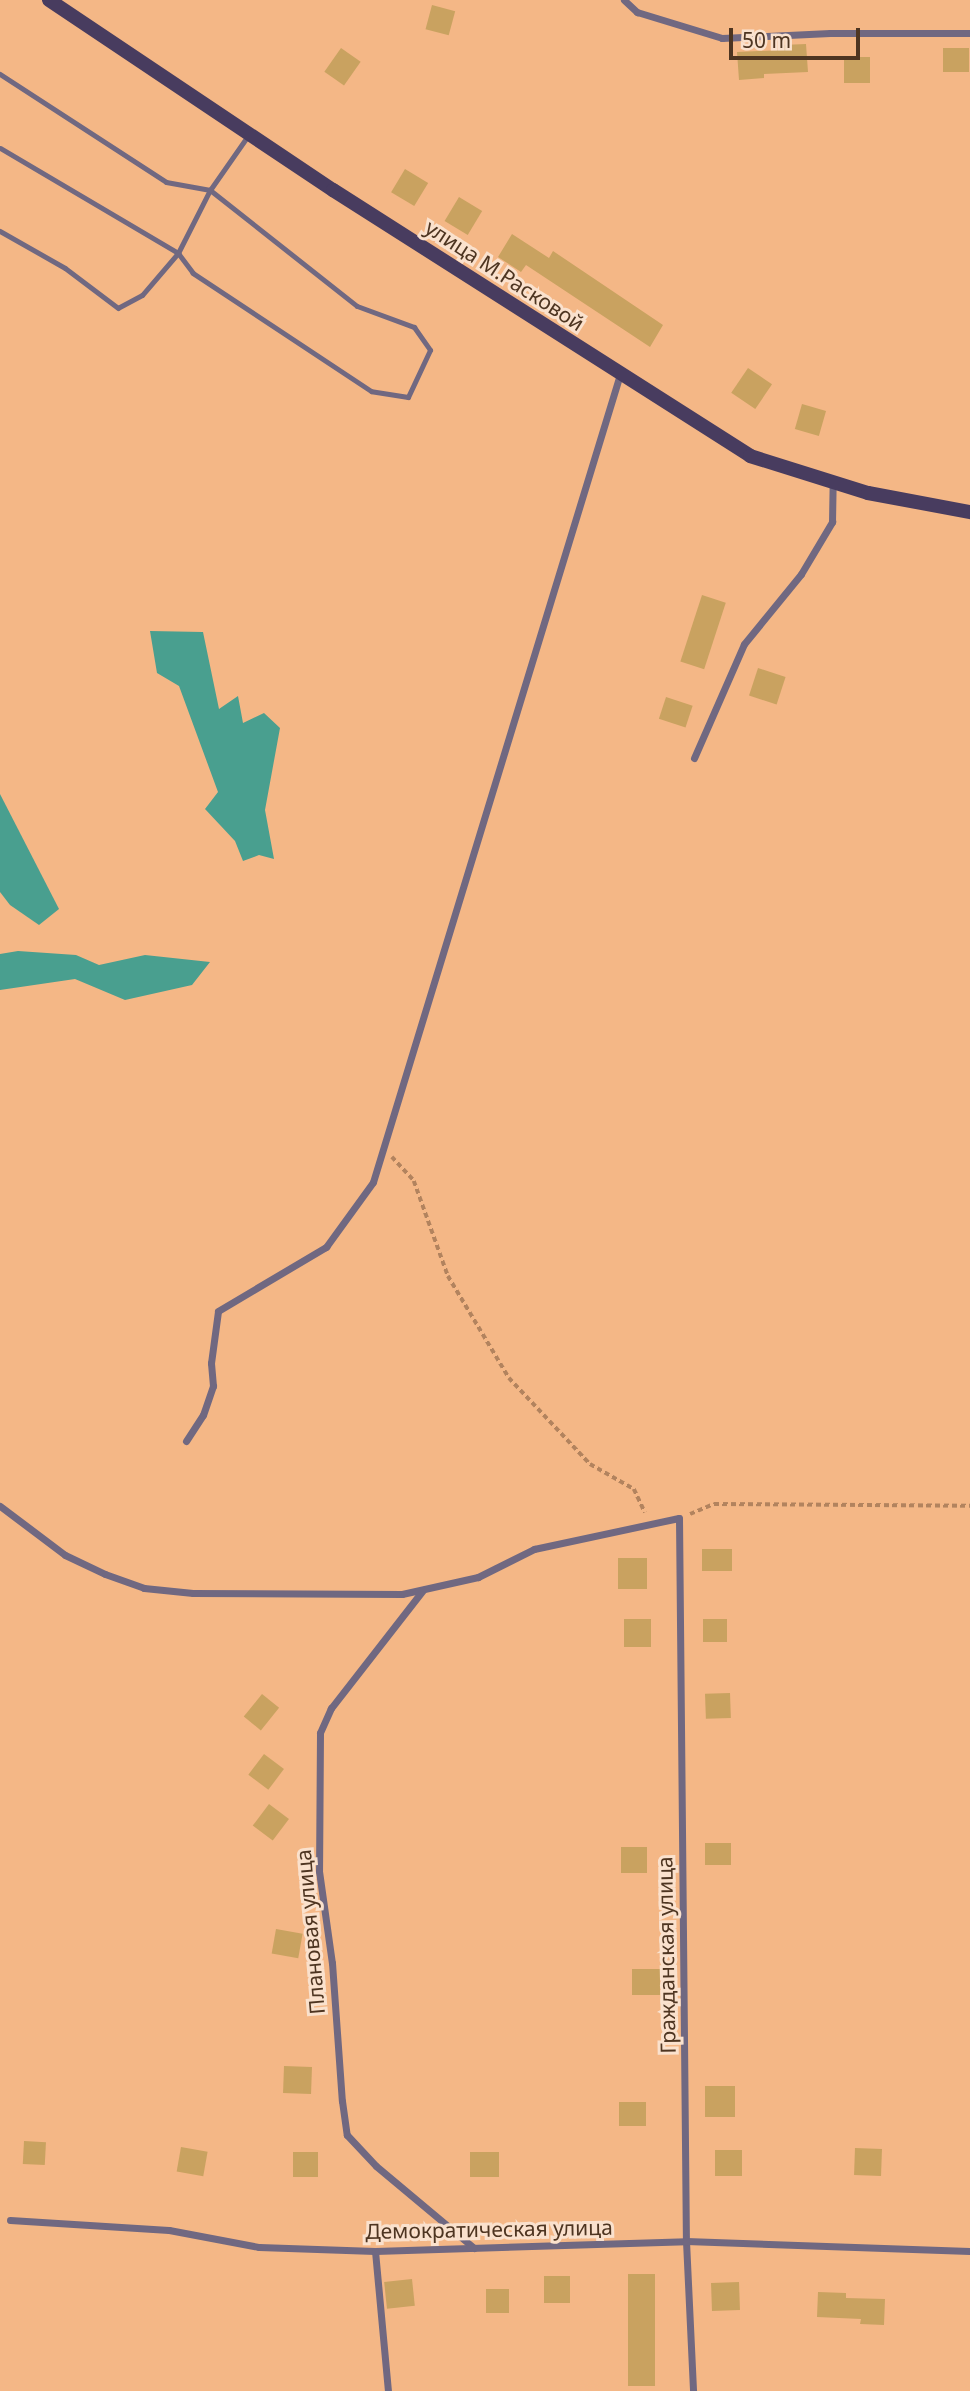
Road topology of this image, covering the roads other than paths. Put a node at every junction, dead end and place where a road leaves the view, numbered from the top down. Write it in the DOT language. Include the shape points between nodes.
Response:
graph roads {
  1 [pos="49,0"];
  2 [pos="624,0"];
  3 [pos="970,33"];
  4 [pos="0,74"];
  5 [pos="248,134"];
  6 [pos="0,148"];
  7 [pos="210,190"];
  8 [pos="0,231"];
  9 [pos="178,253"];
  10 [pos="620,373"];
  11 [pos="833,482"];
  12 [pos="970,512"];
  13 [pos="694,758"];
  14 [pos="187,1441"];
  15 [pos="0,1506"];
  16 [pos="423,1589"];
  17 [pos="10,2220"];
  18 [pos="686,2241"];
  19 [pos="474,2248"];
  20 [pos="375,2250"];
  21 [pos="970,2251"];
  22 [pos="388,2391"];
  23 [pos="693,2391"];
  1 -- 5 [label="street, улица М.Расковой"];
  2 -- 3 [label="street" via="637,12 722,38"];
  4 -- 7 [label="lane" via="166,182"];
  5 -- 7 [label="lane"];
  5 -- 10 [label="street, улица М.Расковой"];
  6 -- 9 [label="lane"];
  7 -- 9 [label="lane"];
  7 -- 9 [label="lane" via="357,306 414,327 430,349 408,397 371,391 192,273"];
  8 -- 9 [label="lane" via="65,268 118,307 142,295"];
  10 -- 11 [label="street, улица М.Расковой" via="750,456"];
  10 -- 14 [label="street" via="373,1182 326,1247 218,1311 211,1363 213,1386"];
  11 -- 12 [label="street, улица М.Расковой"];
  11 -- 13 [label="street" via="832,522 801,574 744,644"];
  15 -- 16 [label="street" via="65,1555 144,1588 193,1593 402,1594"];
  16 -- 18 [label="street, Гражданская улица" via="478,1577 534,1549 679,1518"];
  16 -- 19 [label="street, Плановая улица" via="331,1708 320,1733 319,1871 347,2135 376,2166"];
  17 -- 20 [label="street, Демократическая улица" via="169,2230 259,2247"];
  18 -- 19 [label="street, Демократическая улица"];
  18 -- 21 [label="street, Демократическая улица"];
  18 -- 23 [label="street, Гражданская улица"];
  19 -- 20 [label="street, Демократическая улица"];
  20 -- 22 [label="street"];
}
